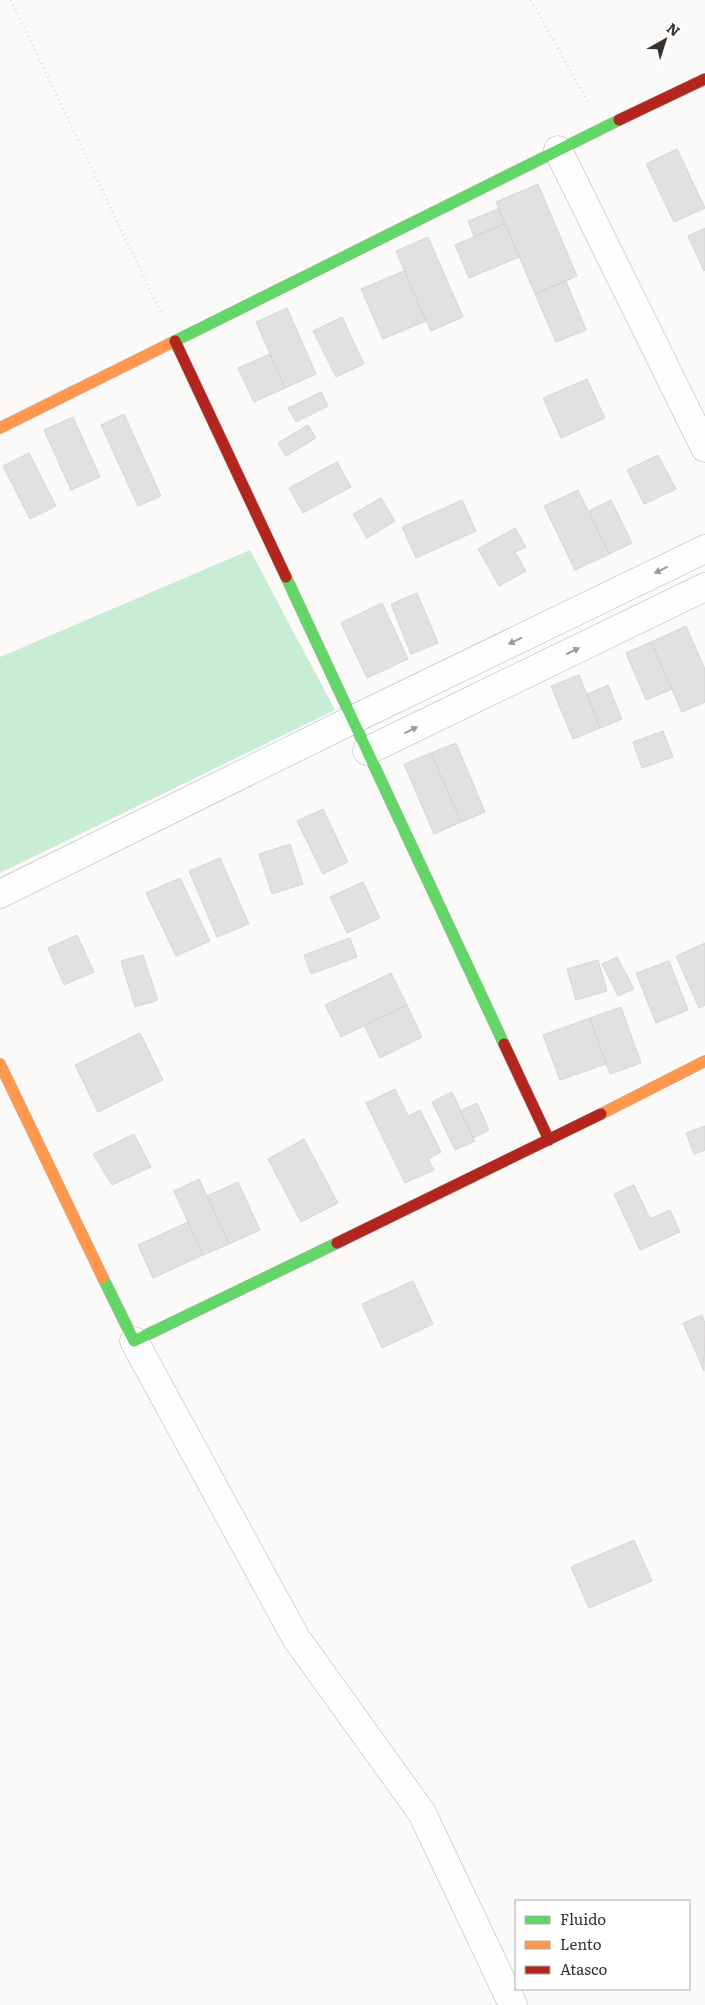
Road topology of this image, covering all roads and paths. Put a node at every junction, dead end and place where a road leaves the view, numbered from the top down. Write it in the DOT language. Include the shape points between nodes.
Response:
graph roads {
  1 [pos="11,0"];
  2 [pos="531,0"];
  3 [pos="705,79"];
  4 [pos="603,128"];
  5 [pos="558,150"];
  6 [pos="175,341"];
  7 [pos="0,428"];
  8 [pos="705,448"];
  9 [pos="705,549"];
  10 [pos="705,587"];
  11 [pos="352,720"];
  12 [pos="367,751"];
  13 [pos="0,894"];
  14 [pos="705,1061"];
  15 [pos="0,1064"];
  16 [pos="549,1140"];
  17 [pos="134,1342"];
  18 [pos="513,2005"];
  1 -- 6 [label="path"];
  2 -- 4 [label="path"];
  3 -- 4 [label="street"];
  4 -- 5 [label="street"];
  5 -- 6 [label="street"];
  5 -- 8 [label="street"];
  6 -- 7 [label="street"];
  6 -- 11 [label="street"];
  9 -- 11 [label="street, one-way"];
  12 -- 10 [label="street, one-way"];
  11 -- 12 [label="street"];
  11 -- 13 [label="street"];
  12 -- 16 [label="street"];
  14 -- 16 [label="street"];
  15 -- 17 [label="street"];
  16 -- 17 [label="street"];
  17 -- 18 [label="street" via="296,1638 422,1813"];
}
